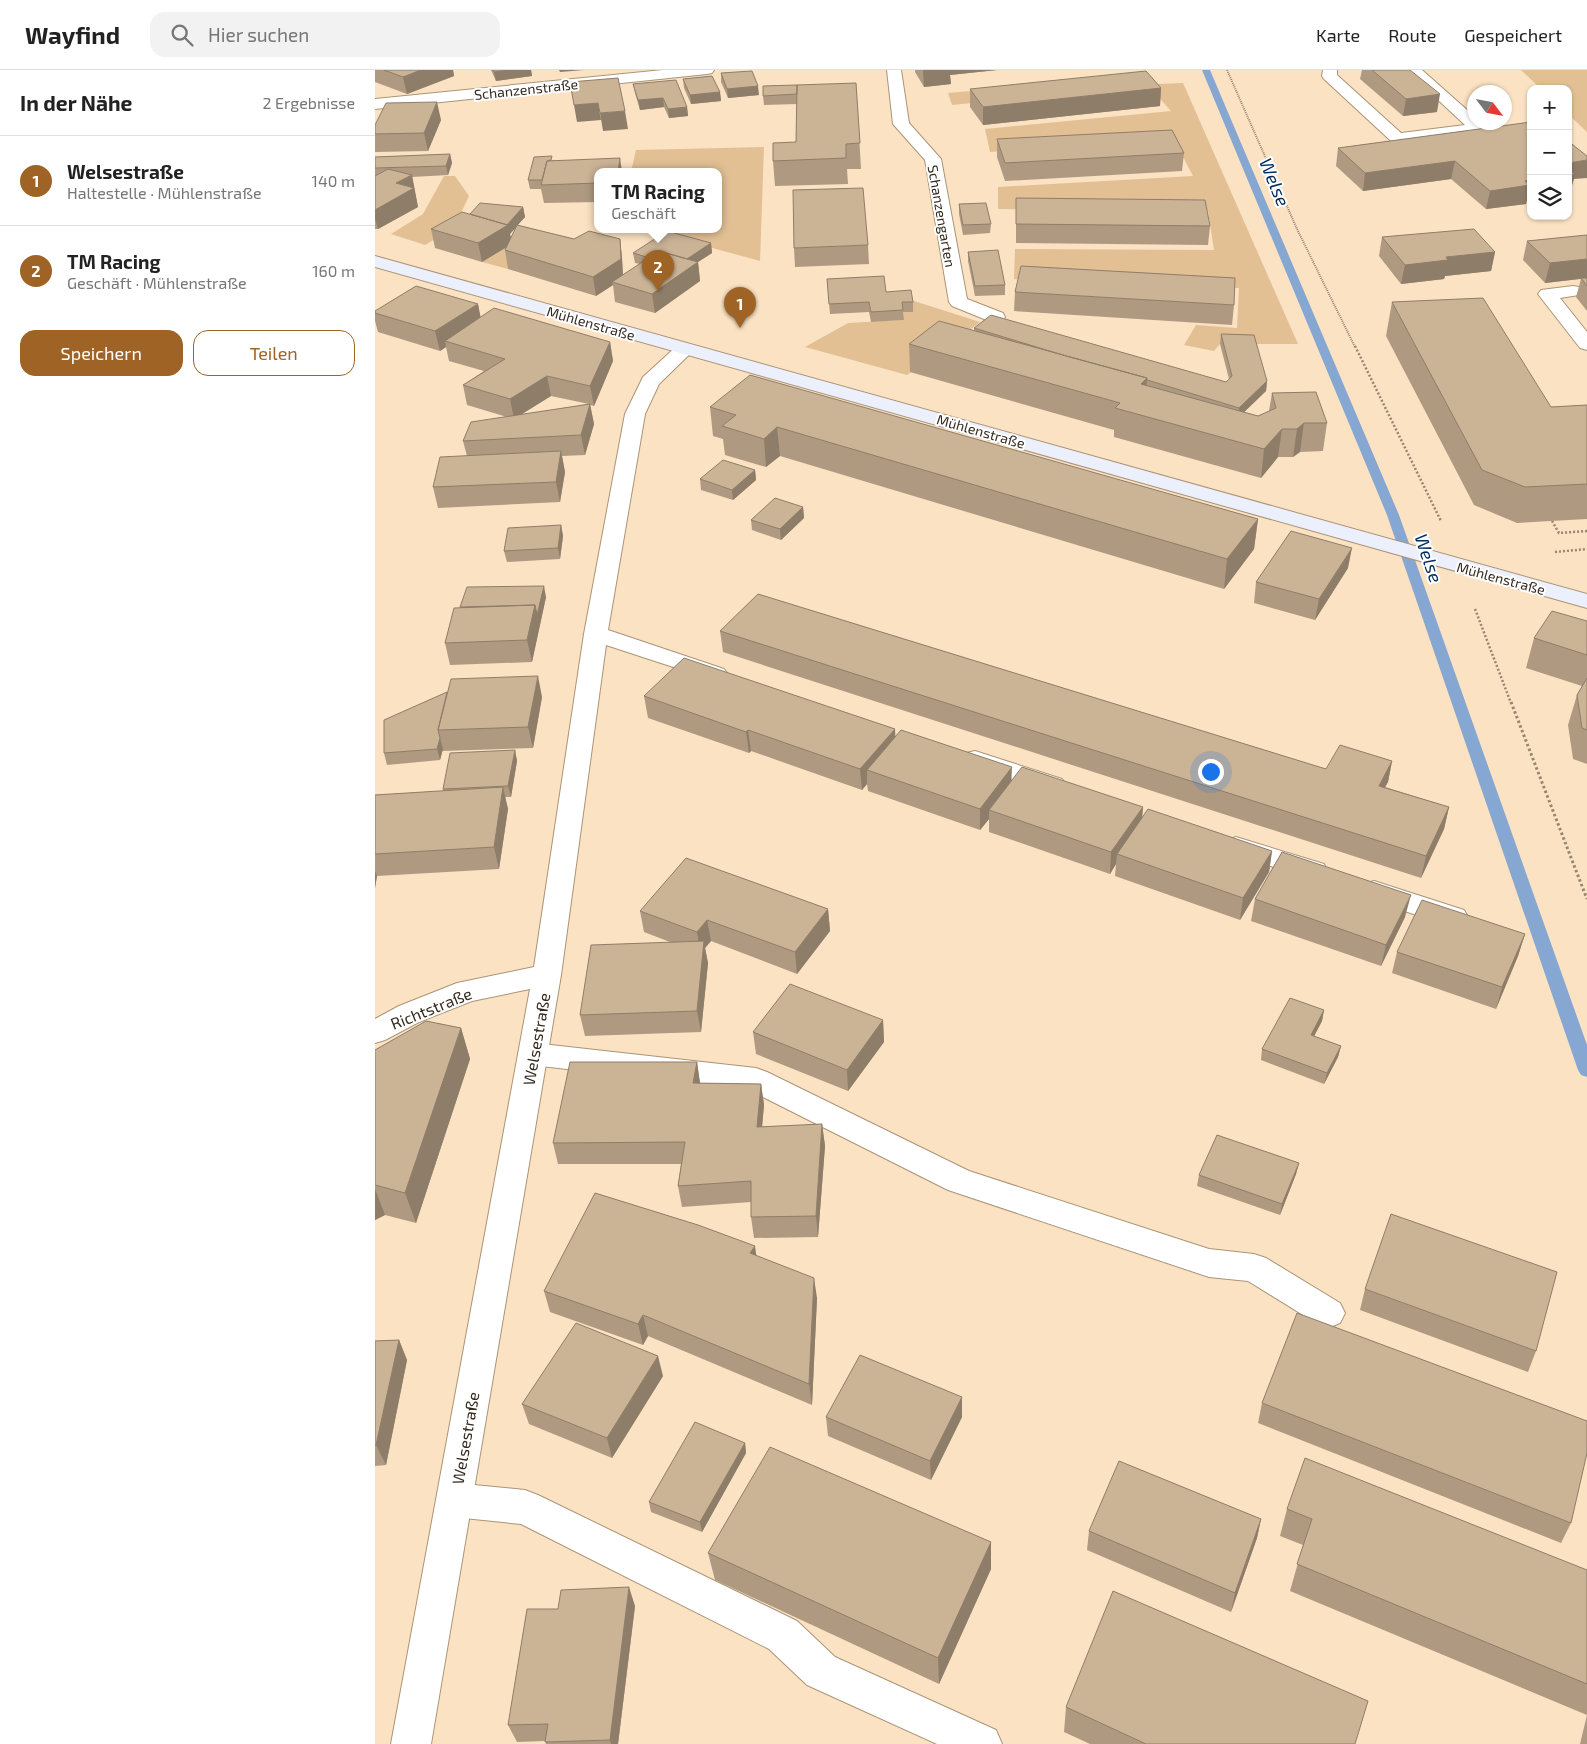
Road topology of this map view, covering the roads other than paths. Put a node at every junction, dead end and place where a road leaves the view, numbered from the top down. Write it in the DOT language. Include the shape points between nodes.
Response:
graph roads {
  1 [pos="707,70"];
  2 [pos="894,70"];
  3 [pos="1331,70"];
  4 [pos="1413,70"];
  5 [pos="375,104"];
  6 [pos="375,261"];
  7 [pos="1573,291"];
  8 [pos="1015,322"];
  9 [pos="1587,344"];
  10 [pos="685,349"];
  11 [pos="1587,602"];
  12 [pos="596,634"];
  13 [pos="738,681"];
  14 [pos="955,753"];
  15 [pos="1078,793"];
  16 [pos="1210,837"];
  17 [pos="1475,924"];
  18 [pos="547,975"];
  19 [pos="375,1032"];
  20 [pos="533,1054"];
  21 [pos="1328,1314"];
  22 [pos="454,1500"];
  23 [pos="411,1744"];
  24 [pos="982,1744"];
  1 -- 5 [label="street, Schanzenstraße"];
  2 -- 8 [label="street, Schanzengarten" via="901,124 933,159 958,302"];
  3 -- 4 [label="street" via="1329,76 1397,138 1477,128"];
  6 -- 10 [label="main road, Mühlenstraße"];
  7 -- 9 [label="street" via="1547,294"];
  10 -- 11 [label="main road, Mühlenstraße"];
  10 -- 12 [label="street, Welsestraße" via="650,381 635,414"];
  12 -- 13 [label="street"];
  12 -- 18 [label="street, Welsestraße"];
  14 -- 15 [label="street"];
  16 -- 17 [label="street"];
  18 -- 19 [label="street, Richtstraße" via="467,991 409,1014"];
  18 -- 20 [label="street, Welsestraße"];
  20 -- 21 [label="street" via="756,1080 959,1181 1209,1263 1254,1268"];
  20 -- 22 [label="street, Welsestraße"];
  22 -- 23 [label="street, Welsestraße"];
  22 -- 24 [label="street" via="525,1507 783,1635 821,1671"];
}
